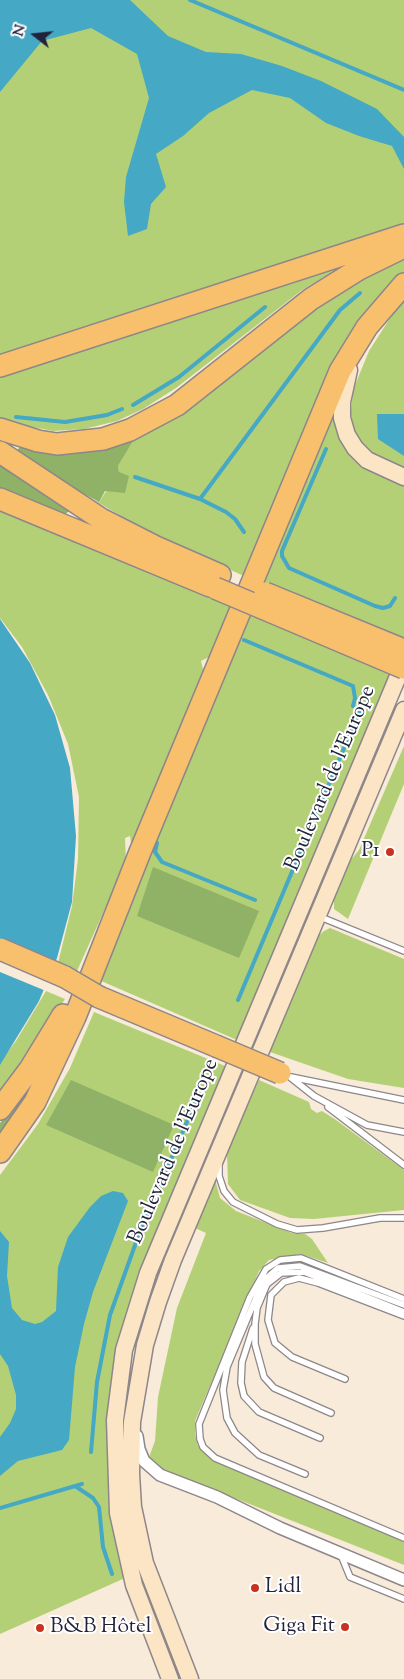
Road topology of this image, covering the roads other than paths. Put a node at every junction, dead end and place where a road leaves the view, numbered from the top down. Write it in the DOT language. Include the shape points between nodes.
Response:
graph roads {
  1 [pos="404,235"];
  2 [pos="404,247"];
  3 [pos="404,284"];
  4 [pos="368,327"];
  5 [pos="2,366"];
  6 [pos="0,429"];
  7 [pos="0,452"];
  8 [pos="404,477"];
  9 [pos="0,499"];
  10 [pos="217,582"];
  11 [pos="404,650"];
  12 [pos="404,662"];
  13 [pos="404,668"];
  14 [pos="404,710"];
  15 [pos="404,734"];
  16 [pos="140,852"];
  17 [pos="338,867"];
  18 [pos="317,915"];
  19 [pos="0,949"];
  20 [pos="404,951"];
  21 [pos="0,963"];
  22 [pos="100,997"];
  23 [pos="285,1075"];
  24 [pos="314,1096"];
  25 [pos="404,1100"];
  26 [pos="0,1109"];
  27 [pos="404,1132"];
  28 [pos="219,1151"];
  29 [pos="0,1152"];
  30 [pos="404,1164"];
  31 [pos="404,1218"];
  32 [pos="404,1299"];
  33 [pos="404,1305"];
  34 [pos="404,1312"];
  35 [pos="404,1316"];
  36 [pos="255,1324"];
  37 [pos="345,1379"];
  38 [pos="137,1389"];
  39 [pos="331,1413"];
  40 [pos="320,1438"];
  41 [pos="305,1474"];
  42 [pos="404,1538"];
  43 [pos="338,1553"];
  44 [pos="404,1580"];
  45 [pos="404,1599"];
  46 [pos="170,1679"];
  47 [pos="190,1679"];
  1 -- 5 [label="highway"];
  2 -- 6 [label="highway" via="359,269 311,299 177,405 130,430 104,439 56,444 38,442"];
  3 -- 4 [label="highway"];
  4 -- 8 [label="main road" via="343,390 344,427 351,443 363,456"];
  4 -- 16 [label="highway" via="340,371"];
  7 -- 10 [label="highway" via="101,519"];
  9 -- 10 [label="highway"];
  10 -- 11 [label="highway, bridge"];
  10 -- 13 [label="highway, bridge"];
  12 -- 46 [label="main road, Boulevard de l'Europe" via="148,1272 124,1350 115,1420 118,1512 134,1585"];
  14 -- 17 [label="main road, Boulevard de l'Europe"];
  15 -- 17 [label="main road" via="366,821"];
  16 -- 26 [label="highway" via="68,1007"];
  16 -- 29 [label="highway" via="56,1059 35,1102"];
  17 -- 18 [label="main road, Boulevard de l'Europe"];
  18 -- 20 [label="lane"];
  18 -- 28 [label="main road, Boulevard de l'Europe"];
  19 -- 22 [label="highway, bridge" via="65,977"];
  21 -- 22 [label="highway, bridge" via="51,984"];
  22 -- 23 [label="highway, bridge"];
  23 -- 24 [label="lane"];
  23 -- 25 [label="lane"];
  24 -- 27 [label="lane" via="367,1125"];
  24 -- 30 [label="lane"];
  28 -- 31 [label="lane" via="219,1176 224,1191 233,1202 277,1224 296,1230 380,1218"];
  28 -- 38 [label="main road, Boulevard de l'Europe" via="158,1302 145,1345"];
  32 -- 42 [label="lane" via="301,1258 280,1260 266,1270 250,1297 198,1424 203,1447 215,1458"];
  33 -- 41 [label="lane" via="300,1266 278,1268 262,1281 228,1367 223,1390 227,1418 235,1433 259,1455"];
  34 -- 36 [label="lane" via="304,1272 282,1273 268,1284 257,1308"];
  35 -- 37 [label="lane" via="299,1278 284,1282 271,1295 268,1320 275,1343 292,1357"];
  36 -- 39 [label="lane" via="259,1364 269,1384"];
  36 -- 40 [label="lane" via="242,1362 240,1383 244,1396 259,1412"];
  38 -- 43 [label="street" via="137,1441 144,1462 154,1471"];
  38 -- 47 [label="main road, Boulevard de l'Europe" via="130,1452 136,1526 150,1578"];
  43 -- 44 [label="street"];
  43 -- 45 [label="lane" via="350,1577"];
}
